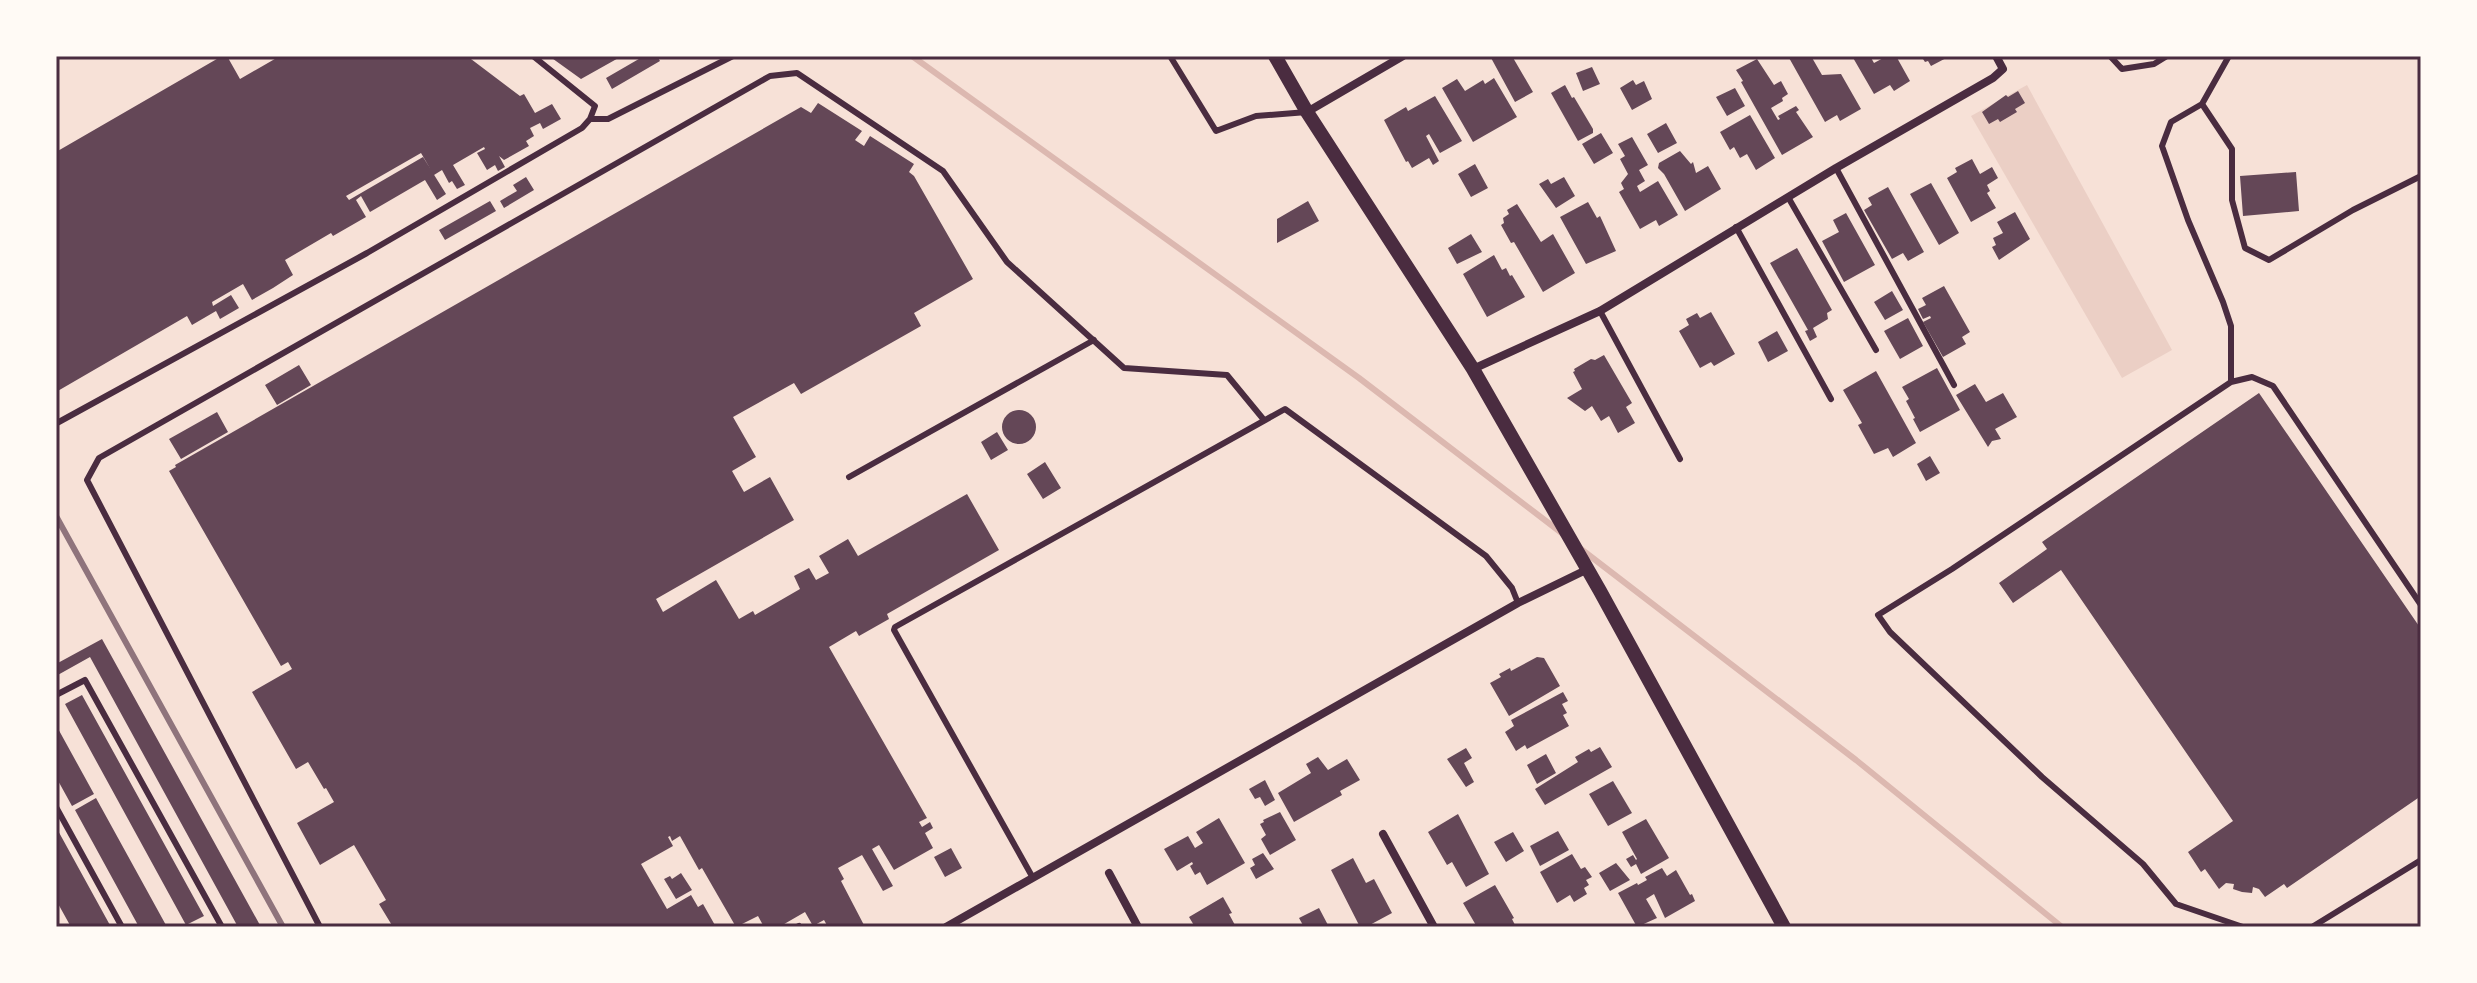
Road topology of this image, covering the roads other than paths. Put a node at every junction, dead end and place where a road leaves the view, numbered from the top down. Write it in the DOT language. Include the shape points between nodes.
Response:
graph roads {
  1 [pos="533,56"];
  2 [pos="733,56"];
  3 [pos="1170,56"];
  4 [pos="1275,56"];
  5 [pos="1403,56"];
  6 [pos="1996,56"];
  7 [pos="2110,56"];
  8 [pos="2167,56"];
  9 [pos="2229,56"];
  10 [pos="2202,104"];
  11 [pos="1307,112"];
  12 [pos="590,119"];
  13 [pos="1836,168"];
  14 [pos="2421,176"];
  15 [pos="1788,197"];
  16 [pos="1736,227"];
  17 [pos="1600,311"];
  18 [pos="1094,340"];
  19 [pos="1876,350"];
  20 [pos="1473,369"];
  21 [pos="2231,382"];
  22 [pos="1954,385"];
  23 [pos="1831,399"];
  24 [pos="1264,420"];
  25 [pos="56,421"];
  26 [pos="1680,459"];
  27 [pos="849,477"];
  28 [pos="1585,570"];
  29 [pos="1518,603"];
  30 [pos="2421,605"];
  31 [pos="56,695"];
  32 [pos="56,807"];
  33 [pos="1383,834"];
  34 [pos="2421,860"];
  35 [pos="1109,873"];
  36 [pos="1033,878"];
  37 [pos="122,927"];
  38 [pos="222,927"];
  39 [pos="320,927"];
  40 [pos="946,927"];
  41 [pos="1138,927"];
  42 [pos="1434,927"];
  43 [pos="1784,927"];
  44 [pos="2243,927"];
  45 [pos="2312,927"];
  1 -- 12 [label="lane" via="595,106"];
  2 -- 12 [label="lane" via="608,119"];
  3 -- 11 [label="lane" via="1216,131 1256,116"];
  4 -- 11 [label="street"];
  5 -- 11 [label="street"];
  6 -- 13 [label="street" via="2003,69 1993,78"];
  7 -- 8 [label="lane" via="2122,69 2154,64"];
  9 -- 10 [label="lane"];
  10 -- 14 [label="lane" via="2232,149 2232,200 2245,248 2269,260"];
  10 -- 21 [label="lane" via="2171,122 2162,146 2231,326"];
  11 -- 20 [label="street"];
  12 -- 25 [label="lane" via="367,253"];
  13 -- 15 [label="street"];
  13 -- 22 [label="lane"];
  15 -- 16 [label="street"];
  15 -- 19 [label="lane"];
  16 -- 17 [label="street"];
  16 -- 23 [label="lane"];
  17 -- 20 [label="street"];
  17 -- 26 [label="lane"];
  18 -- 24 [label="lane" via="1124,368 1227,375"];
  18 -- 27 [label="lane"];
  18 -- 39 [label="lane" via="1007,262 943,171 797,73 770,76 99,458 87,480"];
  20 -- 28 [label="street"];
  21 -- 30 [label="lane" via="2252,377 2273,386"];
  21 -- 44 [label="lane" via="1878,615 2042,777 2143,864 2176,904"];
  24 -- 29 [label="lane" via="1285,409 1486,556"];
  24 -- 36 [label="lane" via="894,627"];
  28 -- 29 [label="street"];
  28 -- 43 [label="street"];
  29 -- 36 [label="street"];
  31 -- 38 [label="lane" via="85,680"];
  32 -- 37 [label="lane"];
  33 -- 42 [label="street"];
  34 -- 45 [label="lane"];
  35 -- 41 [label="street"];
  36 -- 40 [label="street"];
}
